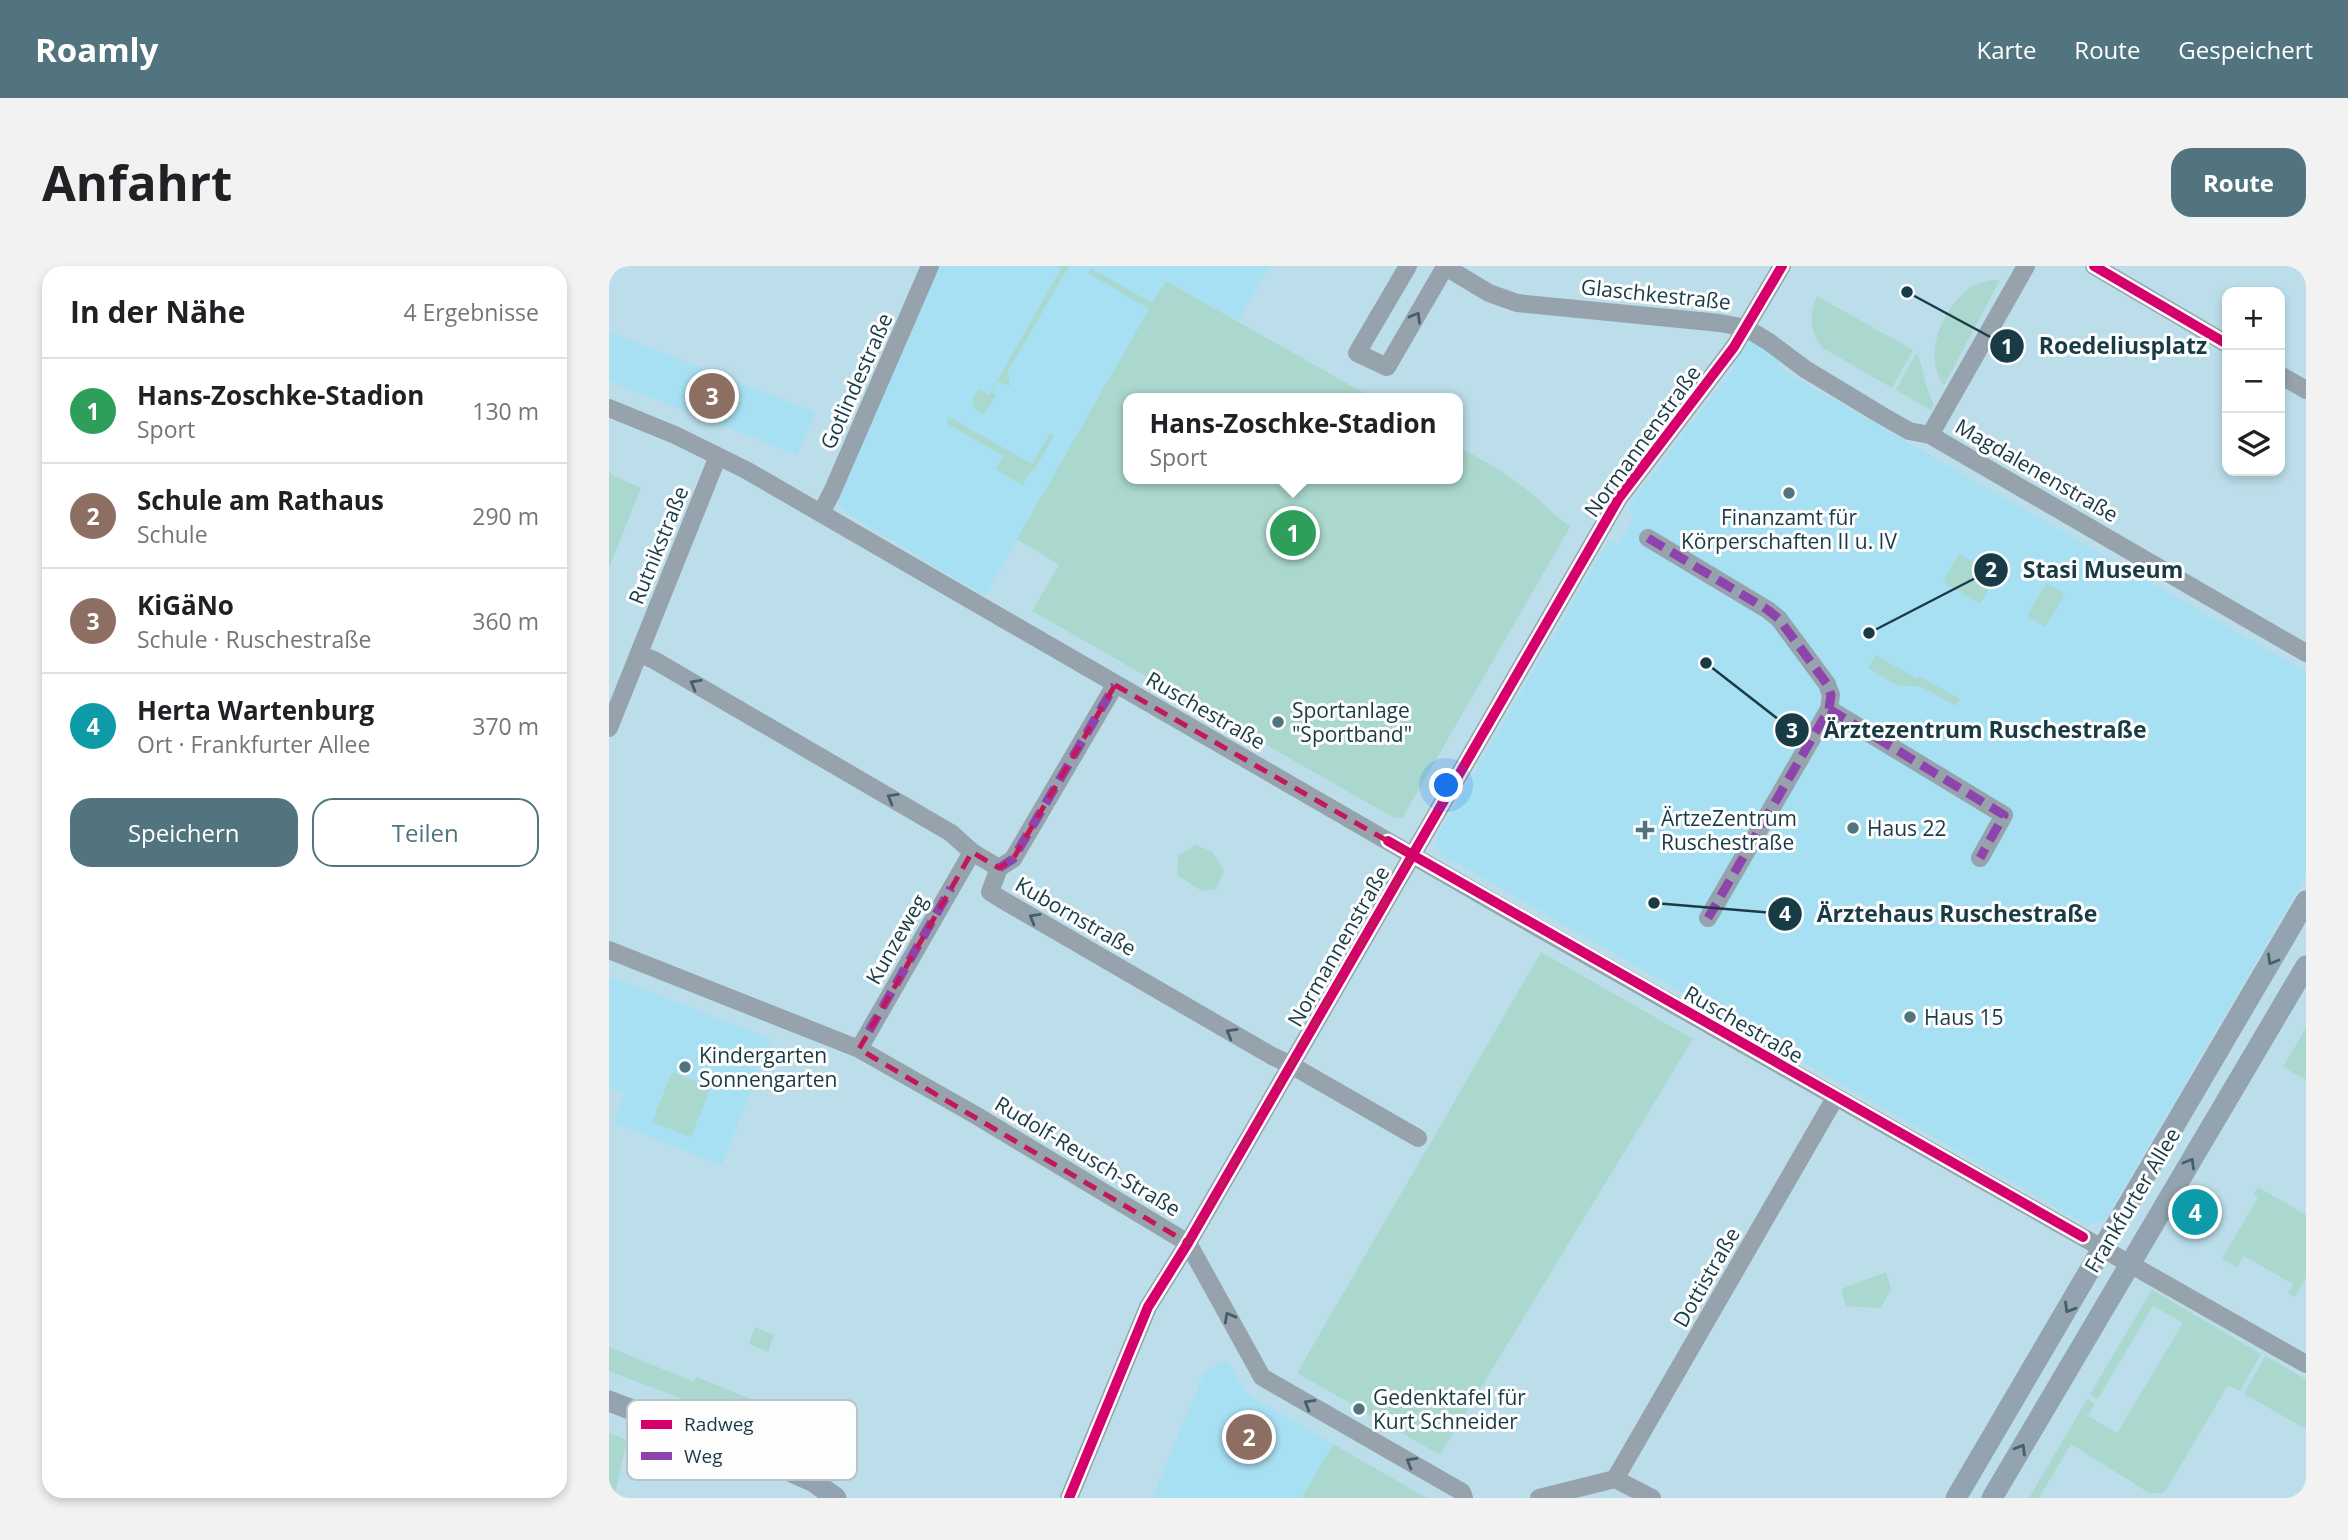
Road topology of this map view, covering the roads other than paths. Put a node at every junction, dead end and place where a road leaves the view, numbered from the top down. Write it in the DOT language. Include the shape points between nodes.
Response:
graph roads {
  1 [pos="930,266"];
  2 [pos="1408,266"];
  3 [pos="1444,266"];
  4 [pos="1782,266"];
  5 [pos="2026,266"];
  6 [pos="2094,266"];
  7 [pos="1746,328"];
  8 [pos="2222,341"];
  9 [pos="2285,378"];
  10 [pos="2306,390"];
  11 [pos="609,408"];
  12 [pos="1930,435"];
  13 [pos="718,456"];
  14 [pos="821,513"];
  15 [pos="1648,538"];
  16 [pos="2306,653"];
  17 [pos="639,654"];
  18 [pos="1115,685"];
  19 [pos="1829,709"];
  20 [pos="609,728"];
  21 [pos="972,852"];
  22 [pos="1412,855"];
  23 [pos="1980,858"];
  24 [pos="999,868"];
  25 [pos="2306,901"];
  26 [pos="1708,918"];
  27 [pos="609,950"];
  28 [pos="2306,965"];
  29 [pos="859,1049"];
  30 [pos="1291,1065"];
  31 [pos="1835,1098"];
  32 [pos="1418,1138"];
  33 [pos="1188,1243"];
  34 [pos="2103,1249"];
  35 [pos="2131,1264"];
  36 [pos="2306,1364"];
  37 [pos="609,1401"];
  38 [pos="627,1408"];
  39 [pos="1615,1479"];
  40 [pos="809,1480"];
  41 [pos="836,1498"];
  42 [pos="1069,1498"];
  43 [pos="1464,1498"];
  44 [pos="1539,1498"];
  45 [pos="1653,1498"];
  46 [pos="1956,1498"];
  47 [pos="1993,1498"];
  1 -- 14 [label="street, Gotlindestraße"];
  2 -- 3 [label="street, one-way" via="1357,353 1387,367"];
  3 -- 7 [label="street, Glaschkestraße" via="1489,293 1517,303"];
  4 -- 7 [label="street, Normannenstraße"];
  5 -- 12 [label="street"];
  6 -- 8 [label="street"];
  7 -- 12 [label="street, Magdalenenstraße" via="1881,415 1909,431"];
  7 -- 22 [label="street, Normannenstraße" via="1619,498"];
  9 -- 10 [label="street"];
  11 -- 13 [label="street, Ruschestraße"];
  12 -- 16 [label="street, Magdalenenstraße"];
  13 -- 14 [label="street, Ruschestraße"];
  13 -- 17 [label="street, Rutnikstraße"];
  14 -- 18 [label="street, Ruschestraße"];
  15 -- 19 [label="street" via="1779,619 1827,684"];
  17 -- 20 [label="street, Rutnikstraße"];
  21 -- 17 [label="street, Kubornstraße, one-way" via="951,833"];
  18 -- 22 [label="street, Ruschestraße"];
  18 -- 24 [label="street" via="1013,859"];
  19 -- 23 [label="street" via="2004,815"];
  19 -- 26 [label="street"];
  21 -- 24 [label="street, Kubornstraße"];
  21 -- 29 [label="street, Kunzeweg"];
  22 -- 30 [label="street, Normannenstraße"];
  22 -- 31 [label="street, Ruschestraße"];
  30 -- 24 [label="street, Kubornstraße, one-way" via="990,892"];
  25 -- 34 [label="main road, Frankfurter Allee, one-way"];
  27 -- 29 [label="street, Rudolf-Reusch-Straße"];
  35 -- 28 [label="main road, Frankfurter Allee, one-way"];
  29 -- 33 [label="street, Rudolf-Reusch-Straße"];
  30 -- 32 [label="street, Kubornstraße"];
  30 -- 33 [label="street, Normannenstraße"];
  31 -- 34 [label="street, Ruschestraße"];
  31 -- 39 [label="street, Dottistraße"];
  33 -- 42 [label="street, Normannenstraße" via="1148,1307"];
  43 -- 33 [label="street, Rudolf-Reusch-Straße, one-way" via="1462,1492 1262,1377"];
  34 -- 35 [label="street, Ruschestraße"];
  34 -- 46 [label="main road, Frankfurter Allee, one-way"];
  35 -- 36 [label="street, Ruschestraße"];
  47 -- 35 [label="main road, Frankfurter Allee, one-way"];
  37 -- 38 [label="main road"];
  39 -- 44 [label="street"];
  39 -- 45 [label="street"];
  40 -- 41 [label="main road"];
}
